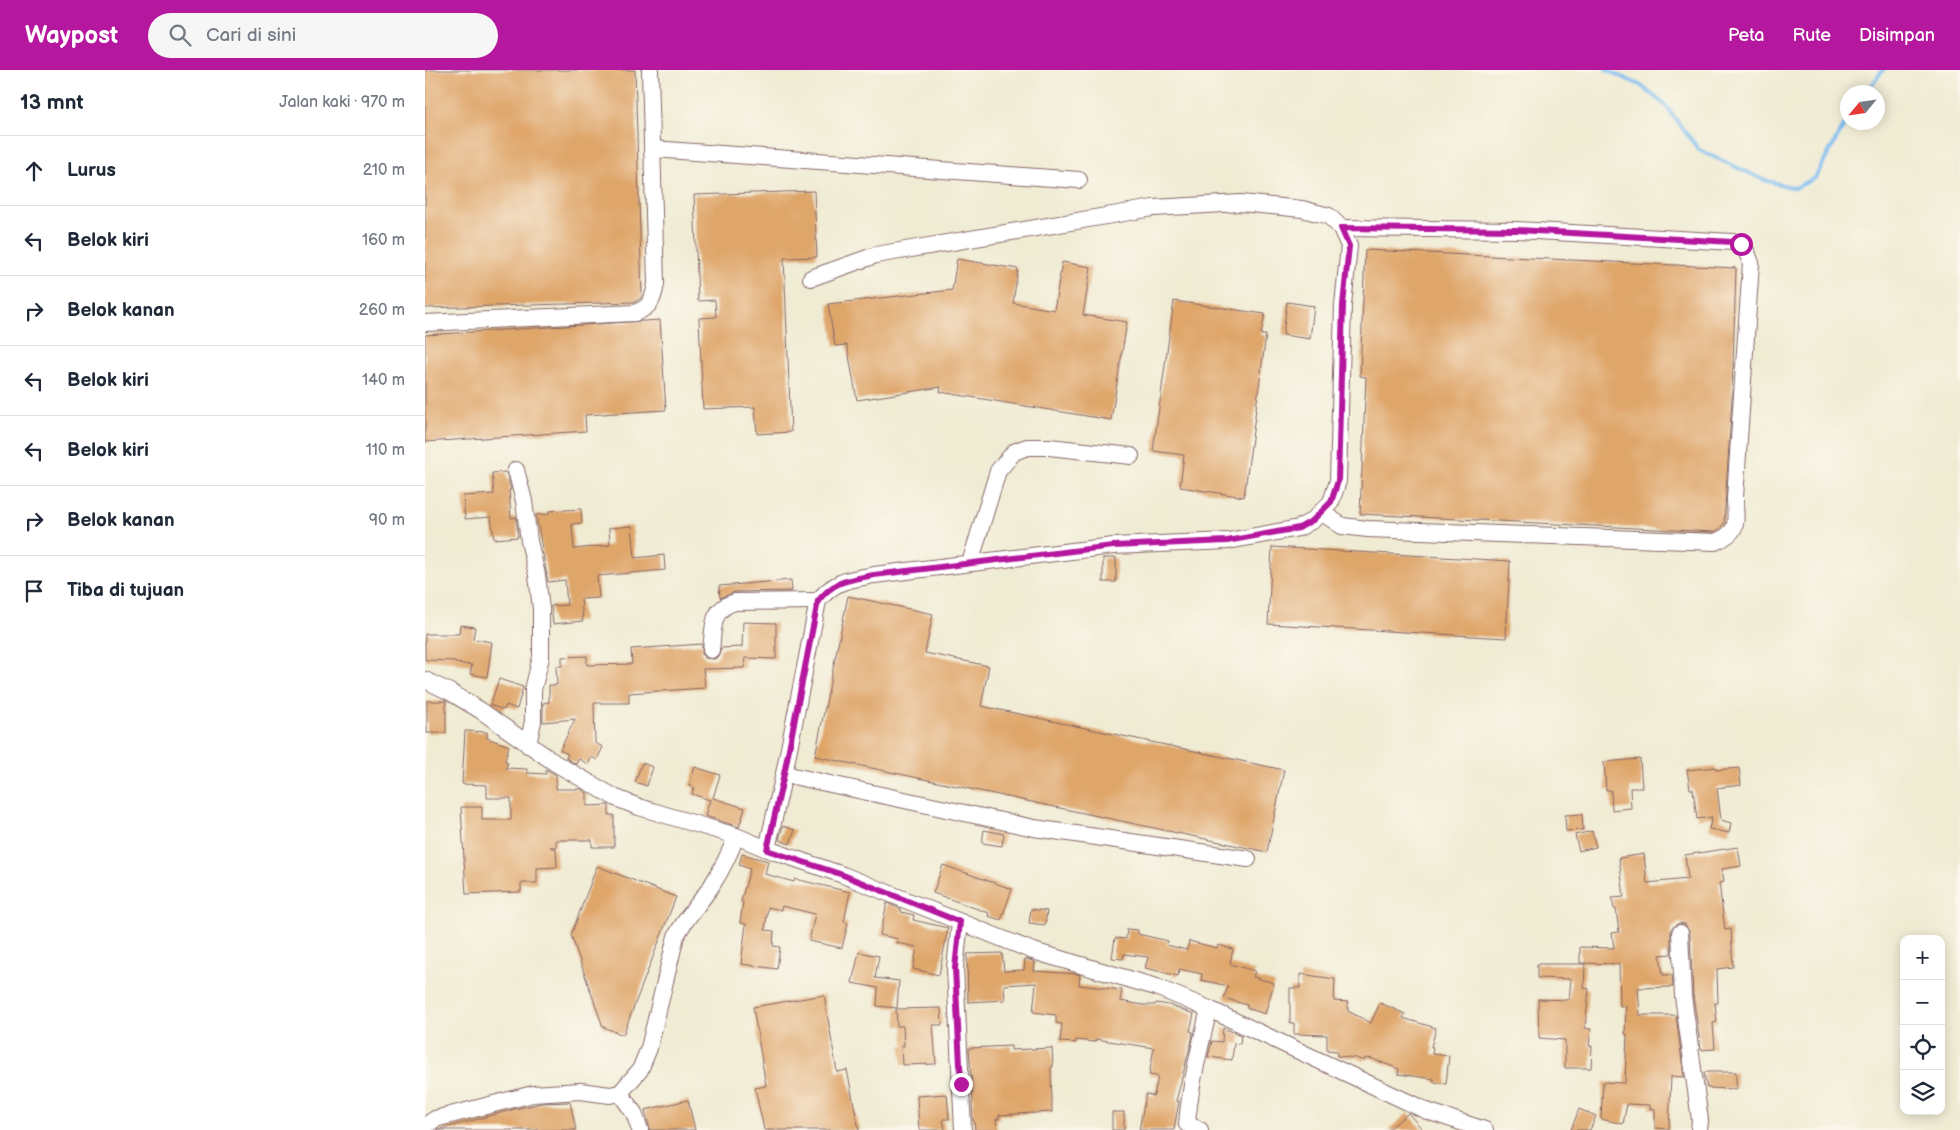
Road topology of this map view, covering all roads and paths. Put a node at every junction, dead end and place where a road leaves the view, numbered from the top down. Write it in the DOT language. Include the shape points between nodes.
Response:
graph roads {
  1 [pos="650,70"];
  2 [pos="653,148"];
  3 [pos="1079,180"];
  4 [pos="1341,228"];
  5 [pos="811,278"];
  6 [pos="425,323"];
  7 [pos="1131,456"];
  8 [pos="516,470"];
  9 [pos="1321,512"];
  10 [pos="970,563"];
  11 [pos="818,601"];
  12 [pos="711,650"];
  13 [pos="425,680"];
  14 [pos="528,745"];
  15 [pos="784,774"];
  16 [pos="736,836"];
  17 [pos="767,850"];
  18 [pos="1249,860"];
  19 [pos="960,922"];
  20 [pos="1680,933"];
  21 [pos="1209,1009"];
  22 [pos="620,1093"];
  23 [pos="425,1126"];
  24 [pos="640,1130"];
  25 [pos="963,1130"];
  26 [pos="1199,1130"];
  27 [pos="1485,1130"];
  28 [pos="1699,1130"];
  1 -- 2 [label="street"];
  2 -- 3 [label="street"];
  2 -- 6 [label="street" via="656,284 652,302 645,309 635,313"];
  4 -- 5 [label="street" via="1329,216 1302,209 1241,203 1153,208 876,255"];
  4 -- 9 [label="street" via="1349,246 1343,305 1338,481 1331,502"];
  4 -- 9 [label="street" via="1517,230 1741,244 1751,263 1735,528 1715,542 1367,529 1342,526"];
  7 -- 10 [label="street" via="1049,447 1014,452 998,471"];
  8 -- 14 [label="street" via="541,609 541,657 533,690 533,721"];
  9 -- 10 [label="street" via="1299,528 1227,541 1113,546"];
  10 -- 11 [label="street" via="841,582 827,590"];
  11 -- 12 [label="street" via="735,602 725,605 715,614"];
  11 -- 15 [label="street"];
  13 -- 14 [label="street" via="480,710"];
  14 -- 16 [label="street" via="616,798"];
  15 -- 17 [label="street"];
  15 -- 18 [label="street" via="1034,828"];
  16 -- 17 [label="street"];
  16 -- 22 [label="street" via="729,856 711,886 676,936 649,1048 640,1070"];
  17 -- 19 [label="street" via="843,875"];
  19 -- 21 [label="street" via="1033,951 1156,987"];
  19 -- 25 [label="street" via="955,968"];
  20 -- 28 [label="street" via="1683,996"];
  21 -- 26 [label="street" via="1188,1106 1187,1124"];
  21 -- 27 [label="street" via="1427,1111"];
  22 -- 23 [label="street" via="533,1094 435,1120"];
  22 -- 24 [label="street" via="634,1113"];
}
